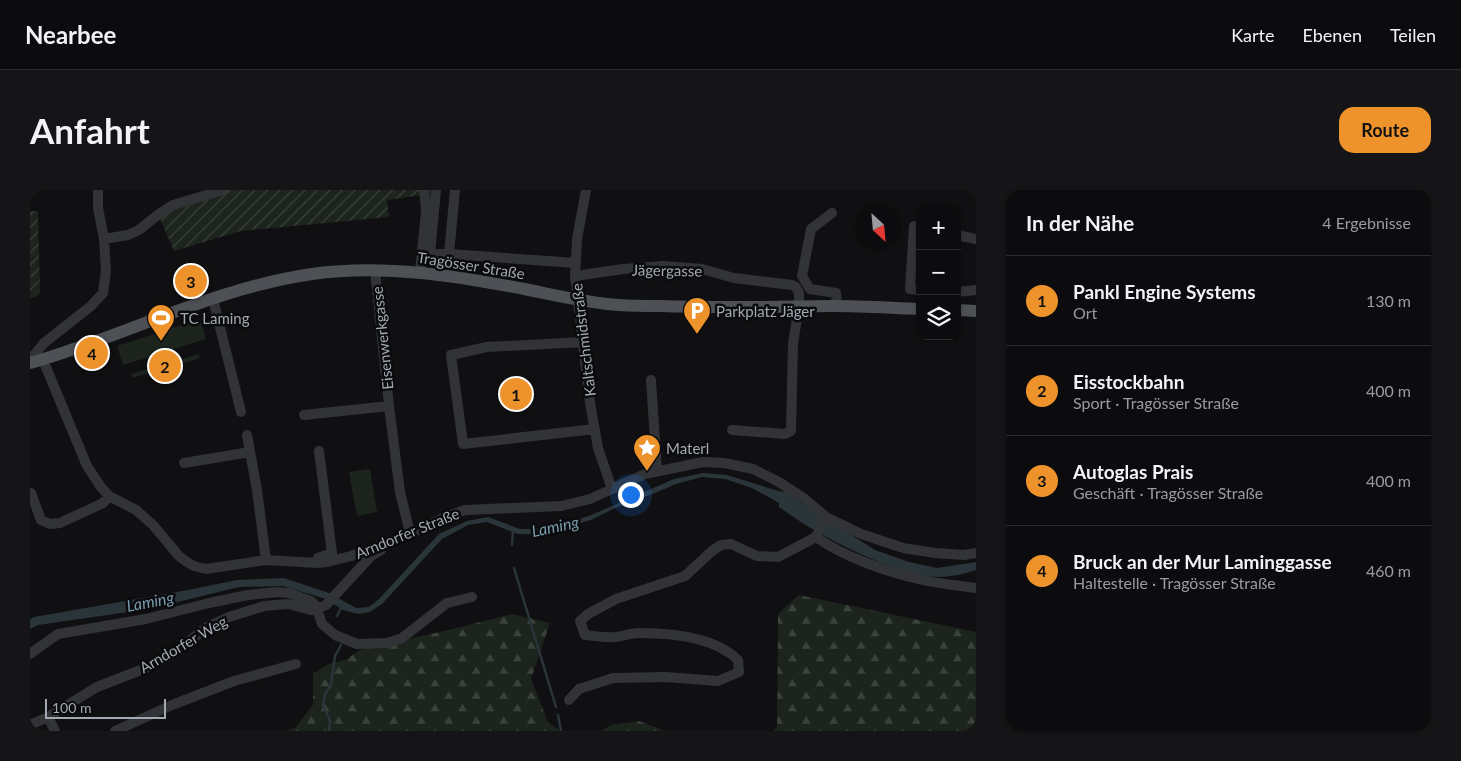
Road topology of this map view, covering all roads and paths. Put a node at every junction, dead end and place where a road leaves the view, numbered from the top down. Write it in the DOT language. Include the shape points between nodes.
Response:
graph roads {
  1 [pos="98,190"];
  2 [pos="223,190"];
  3 [pos="424,190"];
  4 [pos="436,190"];
  5 [pos="455,190"];
  6 [pos="586,190"];
  7 [pos="832,213"];
  8 [pos="916,226"];
  9 [pos="961,236"];
  10 [pos="976,238"];
  11 [pos="104,239"];
  12 [pos="449,254"];
  13 [pos="576,263"];
  14 [pos="375,270"];
  15 [pos="420,272"];
  16 [pos="576,276"];
  17 [pos="916,290"];
  18 [pos="976,290"];
  19 [pos="961,292"];
  20 [pos="213,299"];
  21 [pos="578,300"];
  22 [pos="837,306"];
  23 [pos="799,307"];
  24 [pos="916,309"];
  25 [pos="961,310"];
  26 [pos="976,311"];
  27 [pos="583,342"];
  28 [pos="34,361"];
  29 [pos="651,380"];
  30 [pos="389,406"];
  31 [pos="241,412"];
  32 [pos="304,416"];
  33 [pos="595,429"];
  34 [pos="732,430"];
  35 [pos="247,435"];
  36 [pos="319,451"];
  37 [pos="250,452"];
  38 [pos="184,463"];
  39 [pos="657,471"];
  40 [pos="612,489"];
  41 [pos="31,493"];
  42 [pos="109,496"];
  43 [pos="826,517"];
  44 [pos="410,533"];
  45 [pos="816,537"];
  46 [pos="399,539"];
  47 [pos="976,553"];
  48 [pos="266,560"];
  49 [pos="318,563"];
  50 [pos="976,588"];
  51 [pos="472,597"];
  52 [pos="322,607"];
  53 [pos="30,654"];
  54 [pos="296,664"];
  55 [pos="569,700"];
  56 [pos="48,717"];
  57 [pos="30,725"];
  58 [pos="55,731"];
  59 [pos="115,731"];
  1 -- 11 [label="street"];
  2 -- 11 [label="street" via="173,205 128,235"];
  3 -- 15 [label="street" via="426,211"];
  4 -- 12 [label="street" via="430,254"];
  5 -- 12 [label="street"];
  6 -- 13 [label="street, Kaltschmidstraße"];
  7 -- 22 [label="street" via="811,229 802,276 810,289 836,293"];
  8 -- 17 [label="street" via="910,289"];
  9 -- 10 [label="street"];
  11 -- 28 [label="street" via="106,271 103,292 91,306 44,343"];
  12 -- 13 [label="street"];
  13 -- 16 [label="street, Kaltschmidstraße"];
  14 -- 15 [label="main road, Tragösser Straße"];
  14 -- 20 [label="main road, Tragösser Straße" via="312,274 249,287"];
  14 -- 30 [label="street, Eisenwerkgasse"];
  15 -- 21 [label="main road, Tragösser Straße"];
  16 -- 21 [label="street, Kaltschmidstraße"];
  16 -- 23 [label="street, Jägergasse" via="663,266 702,269 734,278 792,285 799,293"];
  18 -- 19 [label="street"];
  20 -- 28 [label="main road, Tragösser Straße"];
  20 -- 31 [label="street"];
  21 -- 23 [label="main road, Tragösser Straße" via="702,308"];
  21 -- 27 [label="street, Kaltschmidstraße"];
  22 -- 23 [label="main road, Tragösser Straße"];
  22 -- 24 [label="main road, Tragösser Straße"];
  23 -- 34 [label="street" via="793,343 791,431 785,434"];
  25 -- 26 [label="main road"];
  27 -- 33 [label="street, Kaltschmidstraße"];
  27 -- 33 [label="street" via="487,347 450,355 463,444"];
  28 -- 42 [label="street, Arndorfer Straße" via="87,466"];
  29 -- 39 [label="street"];
  30 -- 32 [label="street, Eisenwerkgasse"];
  30 -- 44 [label="street, Eisenwerkgasse" via="400,492"];
  33 -- 40 [label="street, Kaltschmidstraße"];
  35 -- 37 [label="street"];
  36 -- 49 [label="street" via="332,554 318,558"];
  37 -- 38 [label="street"];
  37 -- 48 [label="street"];
  39 -- 40 [label="street, Arndorfer Straße"];
  39 -- 43 [label="street, Arndorfer Straße" via="702,462 754,469 805,499"];
  40 -- 44 [label="street, Arndorfer Straße" via="590,499 561,506 465,510"];
  41 -- 42 [label="street" via="41,520 50,524 103,503"];
  42 -- 48 [label="street, Arndorfer Straße" via="136,510 153,524 179,556 194,566 206,569"];
  43 -- 45 [label="street"];
  43 -- 47 [label="street, Arndorfer Straße" via="861,534 903,548 964,555"];
  44 -- 46 [label="street, Arndorfer Straße"];
  45 -- 50 [label="street" via="829,547 894,572"];
  45 -- 55 [label="street" via="778,557 757,556 731,544 721,545 685,576 616,599 580,621 585,635 617,637 637,633 684,636 715,645 738,660 739,672 718,681 666,677 613,678 579,689"];
  46 -- 49 [label="street, Arndorfer Straße" via="351,556"];
  46 -- 52 [label="street" via="371,556"];
  48 -- 49 [label="street, Arndorfer Straße"];
  51 -- 52 [label="street" via="447,603 402,638 387,643 357,644 335,635 322,624"];
  52 -- 53 [label="street" via="288,593 248,595 146,619 58,634"];
  52 -- 56 [label="street, Arndorfer Weg" via="311,610 288,604 264,606 229,617 208,627 171,655 97,687"];
  54 -- 59 [label="street" via="234,681"];
  56 -- 57 [label="street, Arndorfer Weg"];
  56 -- 58 [label="street"];
}
